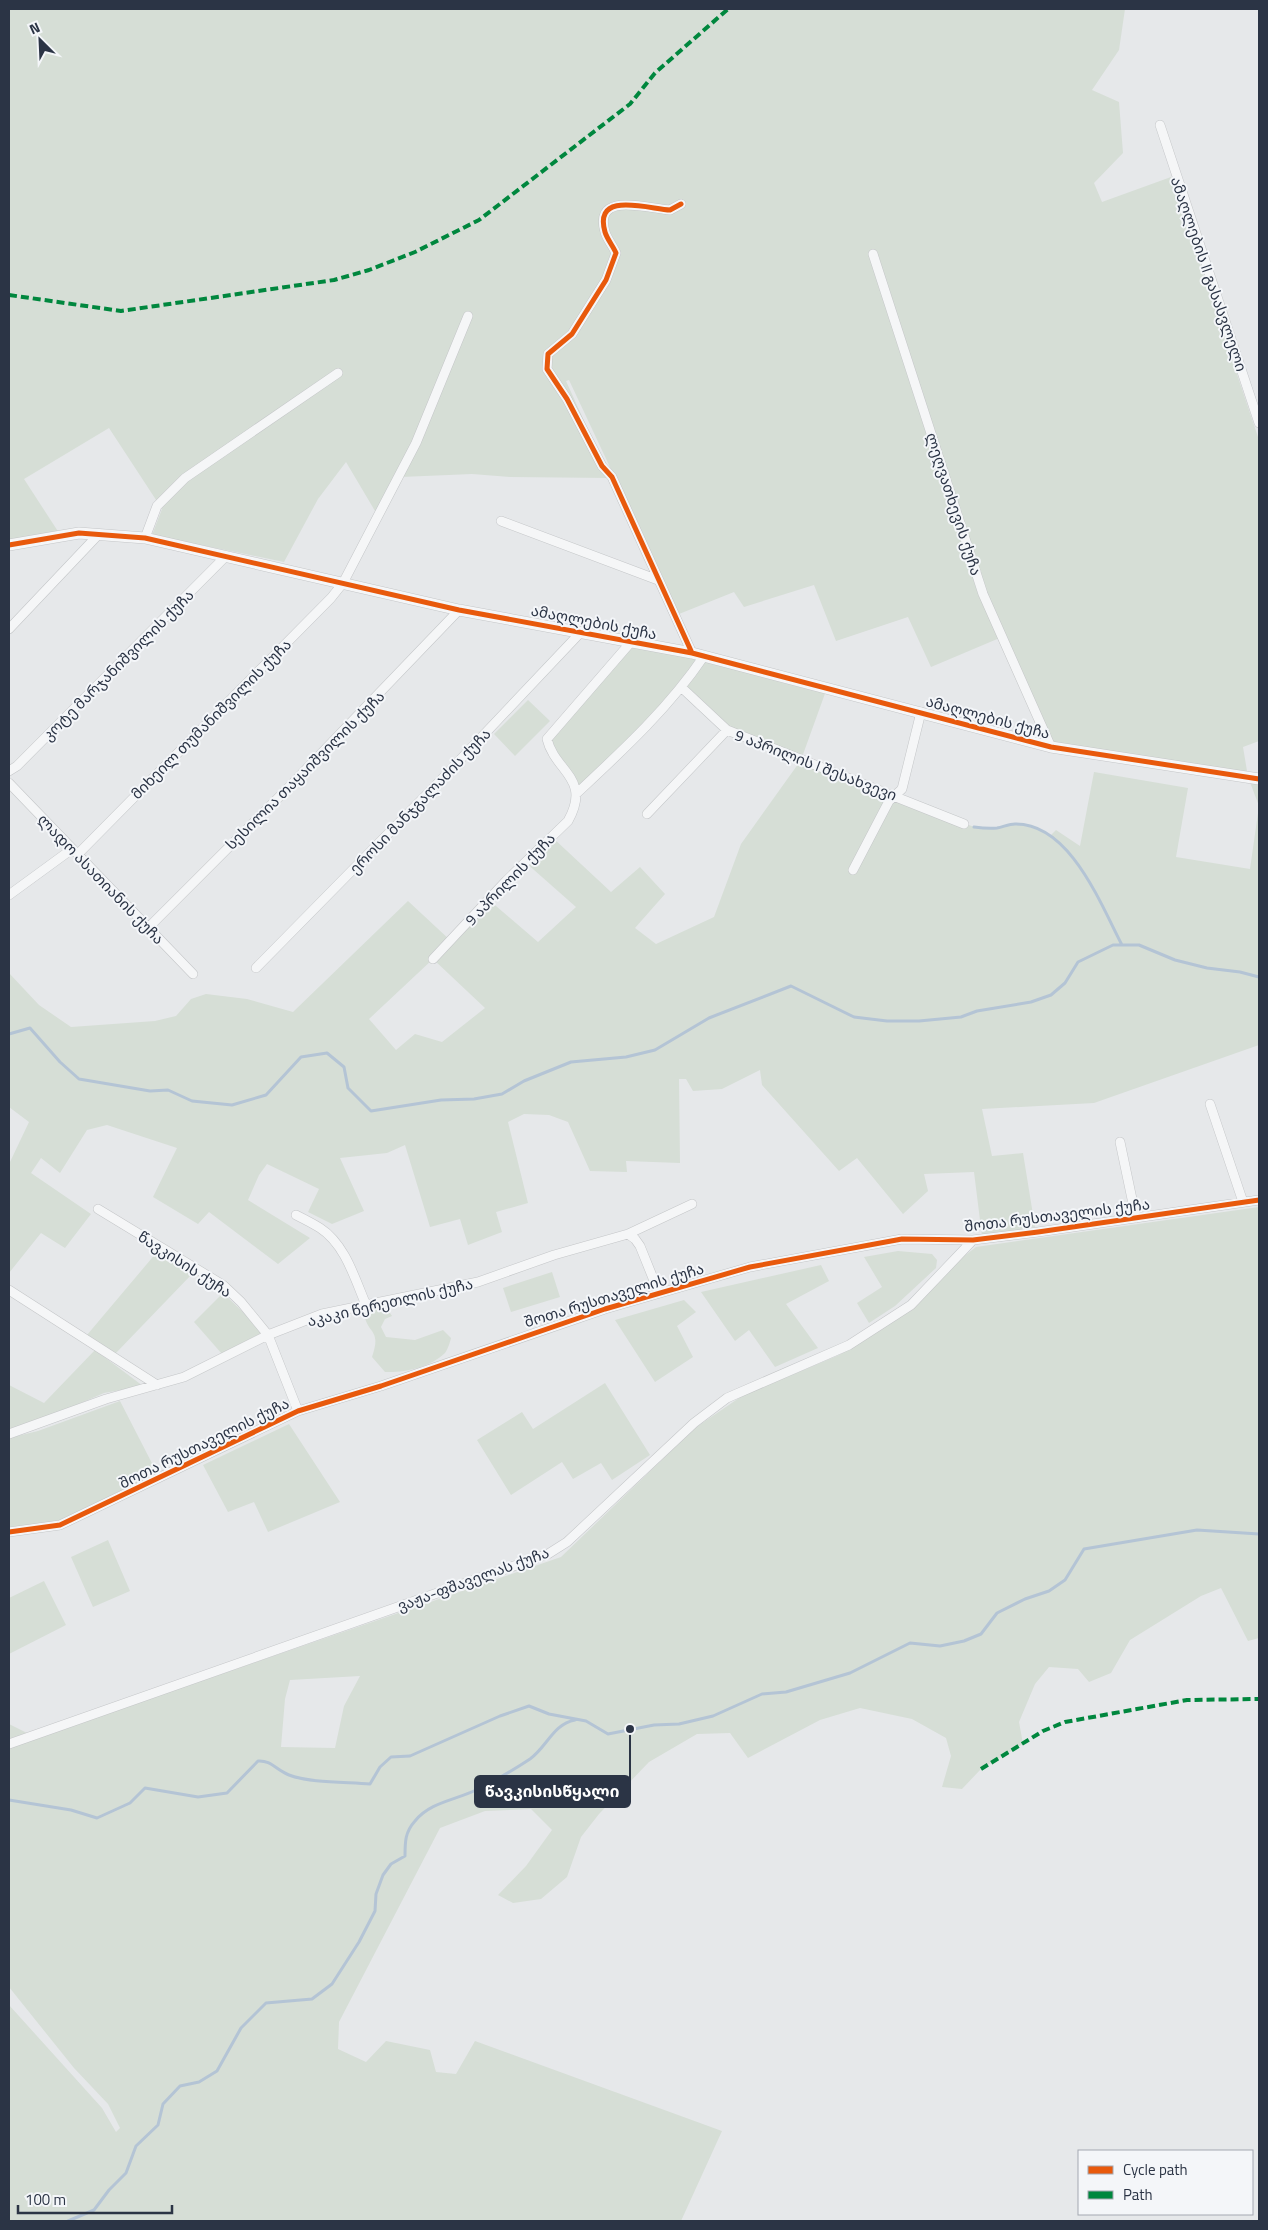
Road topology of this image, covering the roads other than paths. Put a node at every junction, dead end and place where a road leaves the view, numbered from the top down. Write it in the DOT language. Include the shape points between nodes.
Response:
graph roads {
  1 [pos="1160,125"];
  2 [pos="681,204"];
  3 [pos="873,254"];
  4 [pos="468,316"];
  5 [pos="338,373"];
  6 [pos="1259,423"];
  7 [pos="501,521"];
  8 [pos="99,534"];
  9 [pos="145,538"];
  10 [pos="9,545"];
  11 [pos="226,556"];
  12 [pos="658,580"];
  13 [pos="343,583"];
  14 [pos="459,610"];
  15 [pos="9,629"];
  16 [pos="581,632"];
  17 [pos="631,642"];
  18 [pos="692,653"];
  19 [pos="704,656"];
  20 [pos="681,687"];
  21 [pos="921,712"];
  22 [pos="727,730"];
  23 [pos="1051,748"];
  24 [pos="9,771"];
  25 [pos="1259,779"];
  26 [pos="9,783"];
  27 [pos="576,794"];
  28 [pos="894,796"];
  29 [pos="647,814"];
  30 [pos="964,824"];
  31 [pos="75,851"];
  32 [pos="853,870"];
  33 [pos="9,895"];
  34 [pos="148,928"];
  35 [pos="433,959"];
  36 [pos="256,968"];
  37 [pos="193,974"];
  38 [pos="1210,1104"];
  39 [pos="1120,1142"];
  40 [pos="1259,1200"];
  41 [pos="1242,1202"];
  42 [pos="692,1204"];
  43 [pos="98,1209"];
  44 [pos="296,1215"];
  45 [pos="1136,1218"];
  46 [pos="628,1234"];
  47 [pos="972,1240"];
  48 [pos="9,1290"];
  49 [pos="658,1293"];
  50 [pos="366,1305"];
  51 [pos="268,1334"];
  52 [pos="157,1385"];
  53 [pos="298,1411"];
  54 [pos="9,1434"];
  55 [pos="9,1532"];
  56 [pos="9,1744"];
  1 -- 6 [label="street, ამაღლების II გასასვლელი"];
  2 -- 12 [label="street" via="670,210 621,203 608,210 604,219 605,234 616,253 606,280 572,334 548,354 547,369 567,399 602,466 612,477"];
  3 -- 23 [label="street, ლეღვათხევის ქუჩა" via="983,594"];
  4 -- 13 [label="street, მიხეილ თუმანიშვილის ქუჩა" via="416,442"];
  5 -- 9 [label="street" via="185,478 157,506"];
  7 -- 12 [label="street"];
  8 -- 9 [label="street, ამაღლების ქუჩა"];
  8 -- 10 [label="street, ამაღლების ქუჩა" via="79,533"];
  8 -- 15 [label="street"];
  9 -- 11 [label="street, ამაღლების ქუჩა"];
  11 -- 13 [label="street, ამაღლების ქუჩა"];
  11 -- 24 [label="street, კოტე მარჯანიშვილის ქუჩა"];
  12 -- 18 [label="street"];
  13 -- 14 [label="street, ამაღლების ქუჩა"];
  13 -- 31 [label="street, მიხეილ თუმანიშვილის ქუჩა"];
  14 -- 16 [label="street, ამაღლების ქუჩა"];
  14 -- 34 [label="street, სესილია თაყაიშვილის ქუჩა"];
  16 -- 17 [label="street, ამაღლების ქუჩა"];
  16 -- 36 [label="street, ეროსი მანჯგალაძის ქუჩა"];
  17 -- 18 [label="street, ამაღლების ქუჩა"];
  17 -- 27 [label="street" via="547,739 548,746 573,780"];
  18 -- 19 [label="street, ამაღლების ქუჩა"];
  19 -- 20 [label="street"];
  19 -- 21 [label="street, ამაღლების ქუჩა"];
  20 -- 22 [label="street, 9 აპრილის I შესახვევი"];
  20 -- 27 [label="street"];
  21 -- 23 [label="street, ამაღლების ქუჩა"];
  21 -- 28 [label="street" via="902,789"];
  22 -- 28 [label="street, 9 აპრილის I შესახვევი"];
  22 -- 29 [label="street"];
  23 -- 25 [label="street, ამაღლების ქუჩა"];
  26 -- 31 [label="street, ლადო ასათიანის ქუჩა"];
  27 -- 35 [label="street, 9 აპრილის ქუჩა" via="574,810 568,821"];
  28 -- 30 [label="street, 9 აპრილის I შესახვევი"];
  28 -- 32 [label="street"];
  31 -- 33 [label="street, მიხეილ თუმანიშვილის ქუჩა"];
  31 -- 34 [label="street, ლადო ასათიანის ქუჩა"];
  34 -- 37 [label="street, ლადო ასათიანის ქუჩა"];
  38 -- 41 [label="street"];
  39 -- 45 [label="street"];
  40 -- 41 [label="street, შოთა რუსთაველის ქუჩა"];
  41 -- 45 [label="street, შოთა რუსთაველის ქუჩა"];
  42 -- 46 [label="street, აკაკი წერეთლის ქუჩა"];
  43 -- 51 [label="street, წავკისის ქუჩა" via="223,1285"];
  44 -- 50 [label="street" via="321,1229 336,1244"];
  45 -- 47 [label="street, შოთა რუსთაველის ქუჩა"];
  46 -- 49 [label="street" via="640,1246"];
  46 -- 50 [label="street, აკაკი წერეთლის ქუჩა" via="554,1255 478,1282"];
  47 -- 49 [label="street, შოთა რუსთაველის ქუჩა" via="902,1239 880,1242 750,1267"];
  47 -- 56 [label="street, ვაჟა-ფშაველას ქუჩა" via="911,1305 849,1345 727,1398 694,1423 567,1542 548,1554"];
  48 -- 52 [label="street"];
  49 -- 53 [label="street, შოთა რუსთაველის ქუჩა"];
  50 -- 51 [label="street, აკაკი წერეთლის ქუჩა" via="322,1314"];
  51 -- 52 [label="street, აკაკი წერეთლის ქუჩა" via="192,1373"];
  51 -- 53 [label="street, წავკისის ქუჩა"];
  52 -- 54 [label="street, აკაკი წერეთლის ქუჩა" via="106,1398"];
  53 -- 55 [label="street, შოთა რუსთაველის ქუჩა" via="60,1526"];
}
